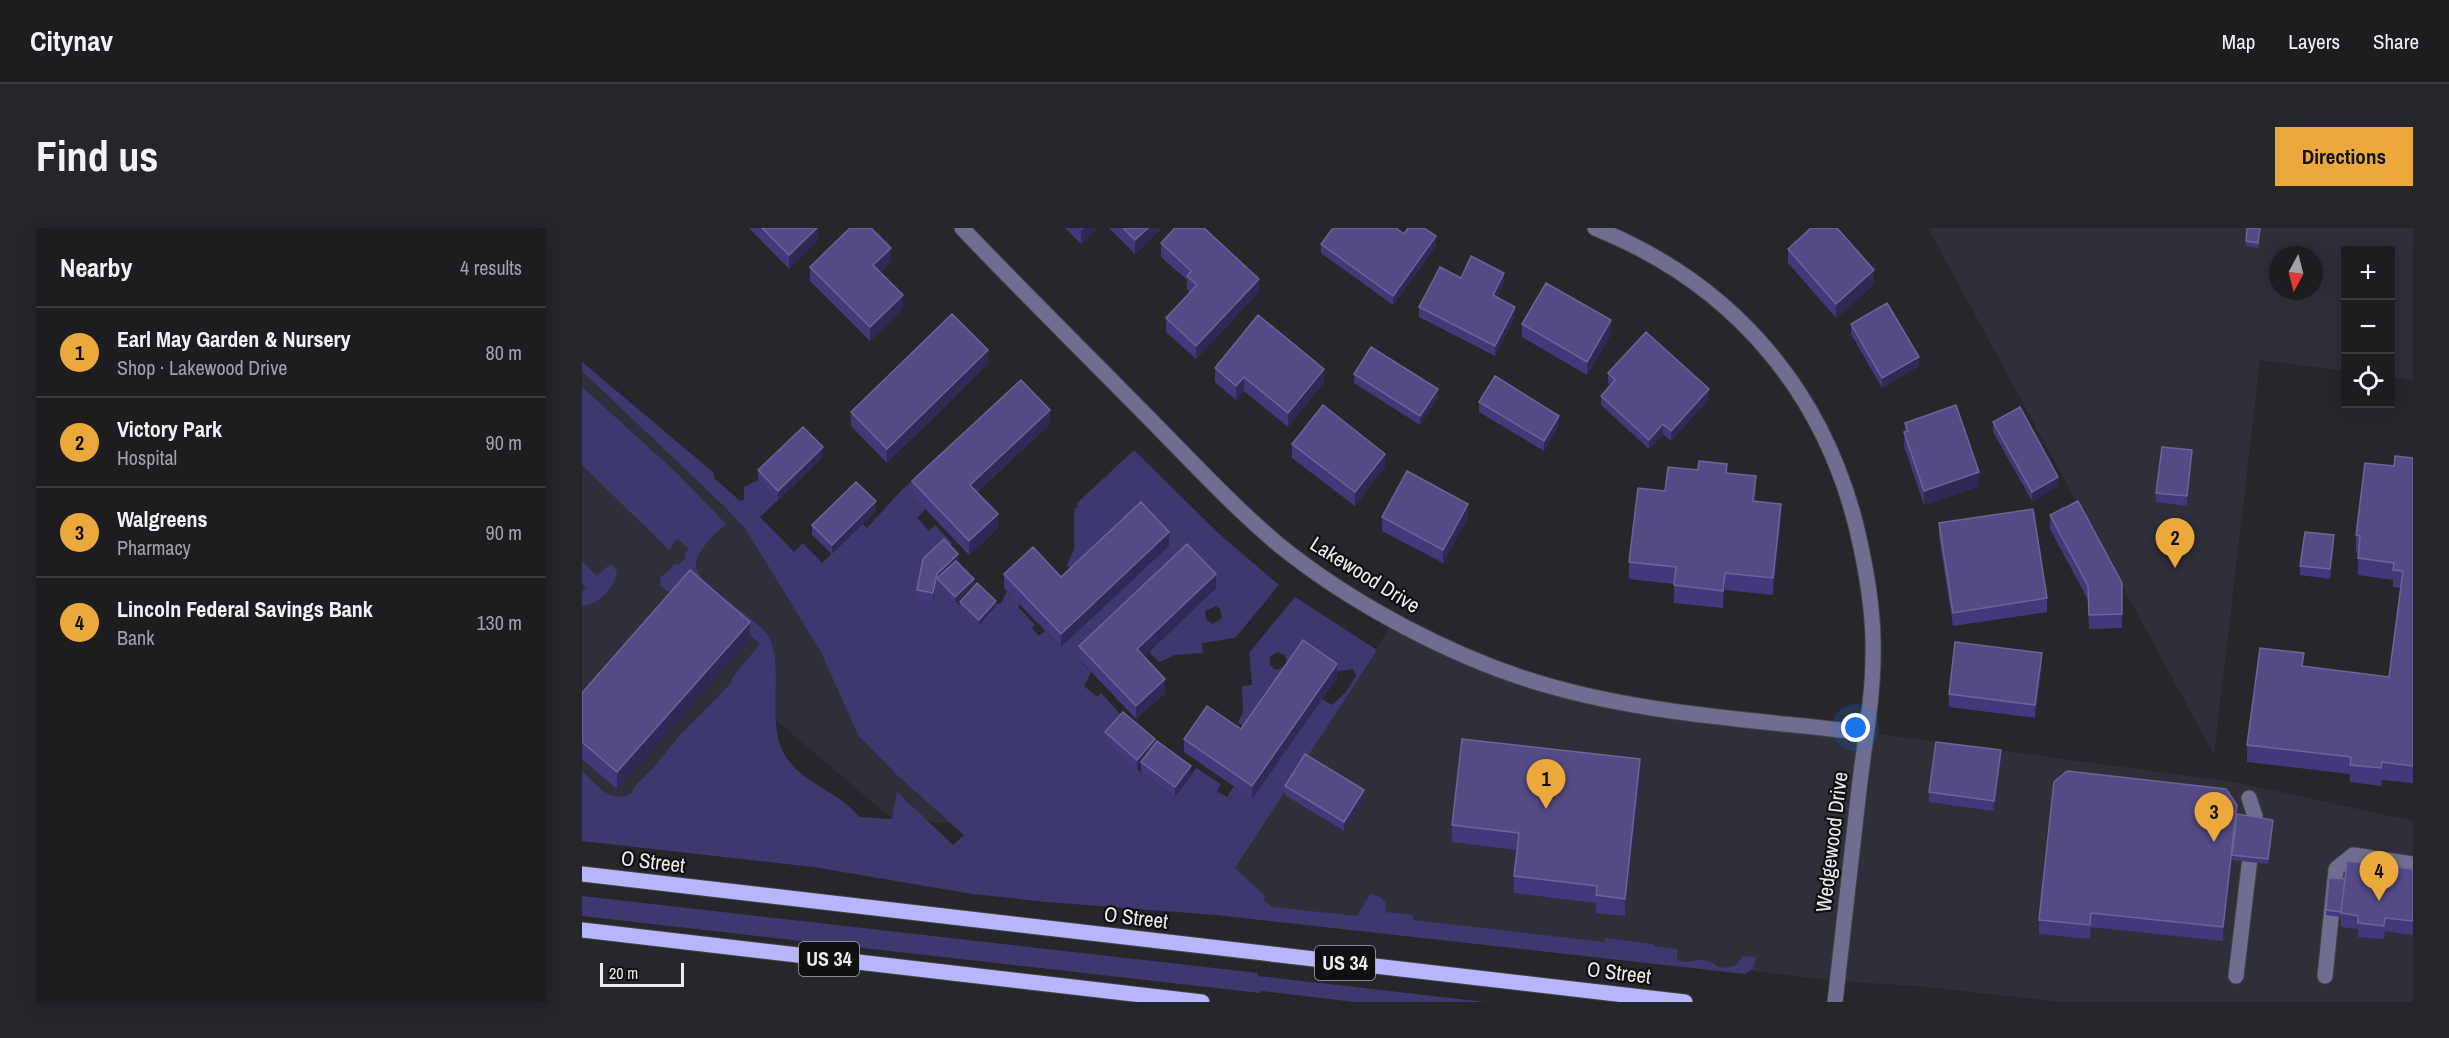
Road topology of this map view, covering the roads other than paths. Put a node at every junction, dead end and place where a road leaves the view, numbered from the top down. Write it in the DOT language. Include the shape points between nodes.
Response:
graph roads {
  1 [pos="962,228"];
  2 [pos="1595,228"];
  3 [pos="1866,733"];
  4 [pos="2249,798"];
  5 [pos="2413,864"];
  6 [pos="582,874"];
  7 [pos="582,930"];
  8 [pos="2236,976"];
  9 [pos="2325,976"];
  10 [pos="1202,1002"];
  11 [pos="1685,1002"];
  12 [pos="1835,1002"];
  1 -- 3 [label="street, Lakewood Drive" via="1256,525 1338,588 1394,621 1500,669 1580,694 1637,705"];
  2 -- 3 [label="street, Wedgewood Drive" via="1667,263 1726,306 1783,367 1819,425 1840,473 1858,532 1870,592 1874,654"];
  3 -- 12 [label="street, Wedgewood Drive"];
  4 -- 8 [label="street" via="2255,816"];
  5 -- 9 [label="street" via="2353,855 2336,869"];
  6 -- 11 [label="main road, O Street / US 34"];
  7 -- 10 [label="main road, US 34"];
}
